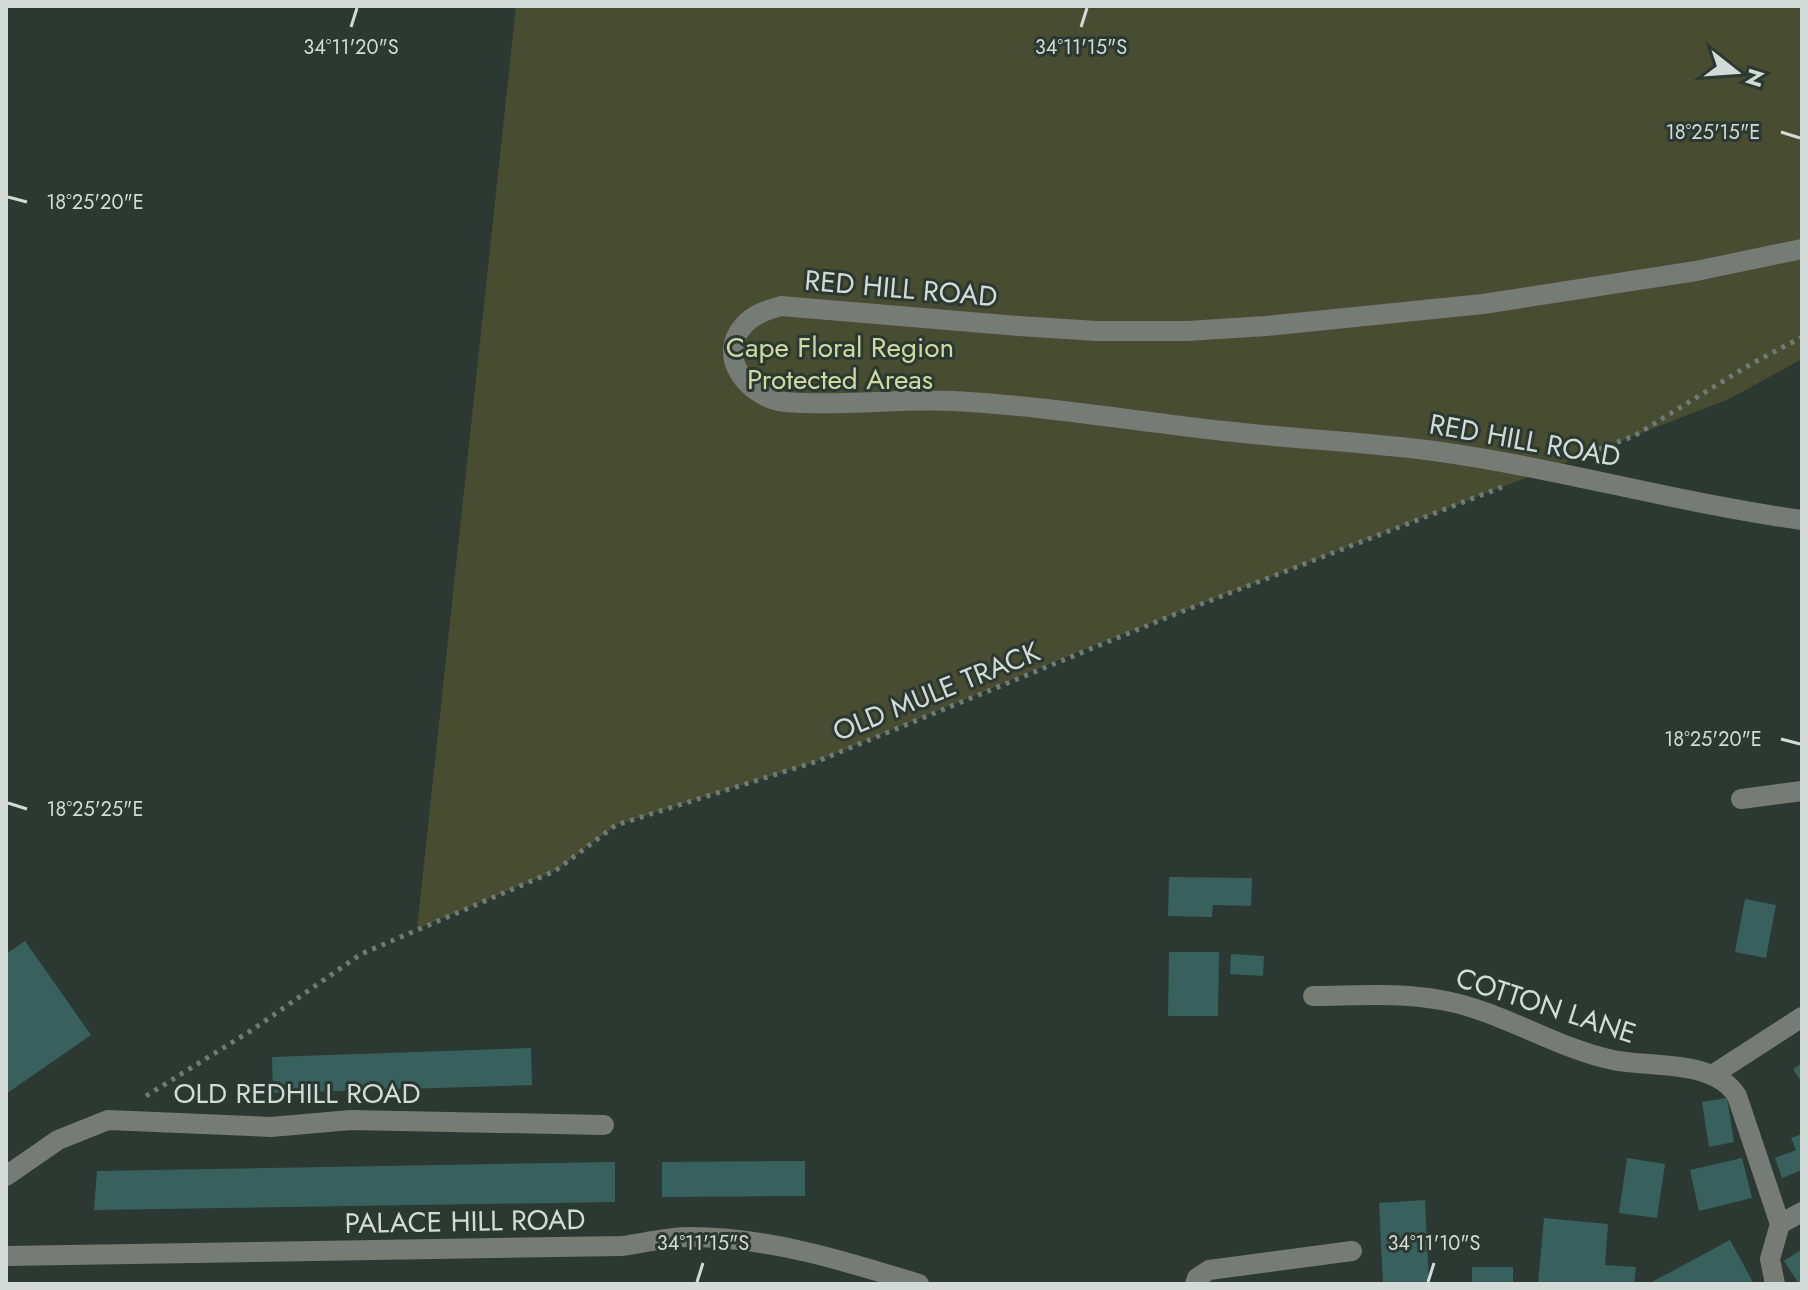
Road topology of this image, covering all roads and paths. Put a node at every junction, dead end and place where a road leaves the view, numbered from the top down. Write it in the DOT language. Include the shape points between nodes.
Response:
graph roads {
  1 [pos="1802,249"];
  2 [pos="1802,337"];
  3 [pos="1547,470"];
  4 [pos="1802,520"];
  5 [pos="1802,791"];
  6 [pos="1741,799"];
  7 [pos="1313,996"];
  8 [pos="1802,1017"];
  9 [pos="1714,1074"];
  10 [pos="108,1120"];
  11 [pos="604,1125"];
  12 [pos="6,1176"];
  13 [pos="1802,1212"];
  14 [pos="1780,1224"];
  15 [pos="1352,1251"];
  16 [pos="6,1256"];
  17 [pos="919,1284"];
  18 [pos="1195,1284"];
  19 [pos="1775,1284"];
  1 -- 3 [label="street, RED HILL ROAD" via="1483,304 1187,331 1034,327 781,306 751,319 735,344 737,372 745,384 777,401 952,401 1058,410 1433,451"];
  2 -- 3 [label="path, OLD MULE TRACK" via="1634,436"];
  3 -- 4 [label="street, RED HILL ROAD"];
  3 -- 10 [label="path, OLD MULE TRACK" via="818,761 616,825 555,871 361,954"];
  5 -- 6 [label="street"];
  7 -- 9 [label="street, COTTON LANE" via="1442,1000 1610,1059"];
  8 -- 9 [label="street"];
  9 -- 14 [label="street" via="1737,1096"];
  10 -- 11 [label="street, OLD REDHILL ROAD" via="271,1127 351,1120"];
  10 -- 12 [label="street, OLD REDHILL ROAD" via="58,1140"];
  13 -- 14 [label="street"];
  14 -- 19 [label="street" via="1770,1259"];
  15 -- 18 [label="street" via="1209,1270"];
  16 -- 17 [label="street, PALACE HILL ROAD" via="622,1246 687,1237 761,1244"];
}
